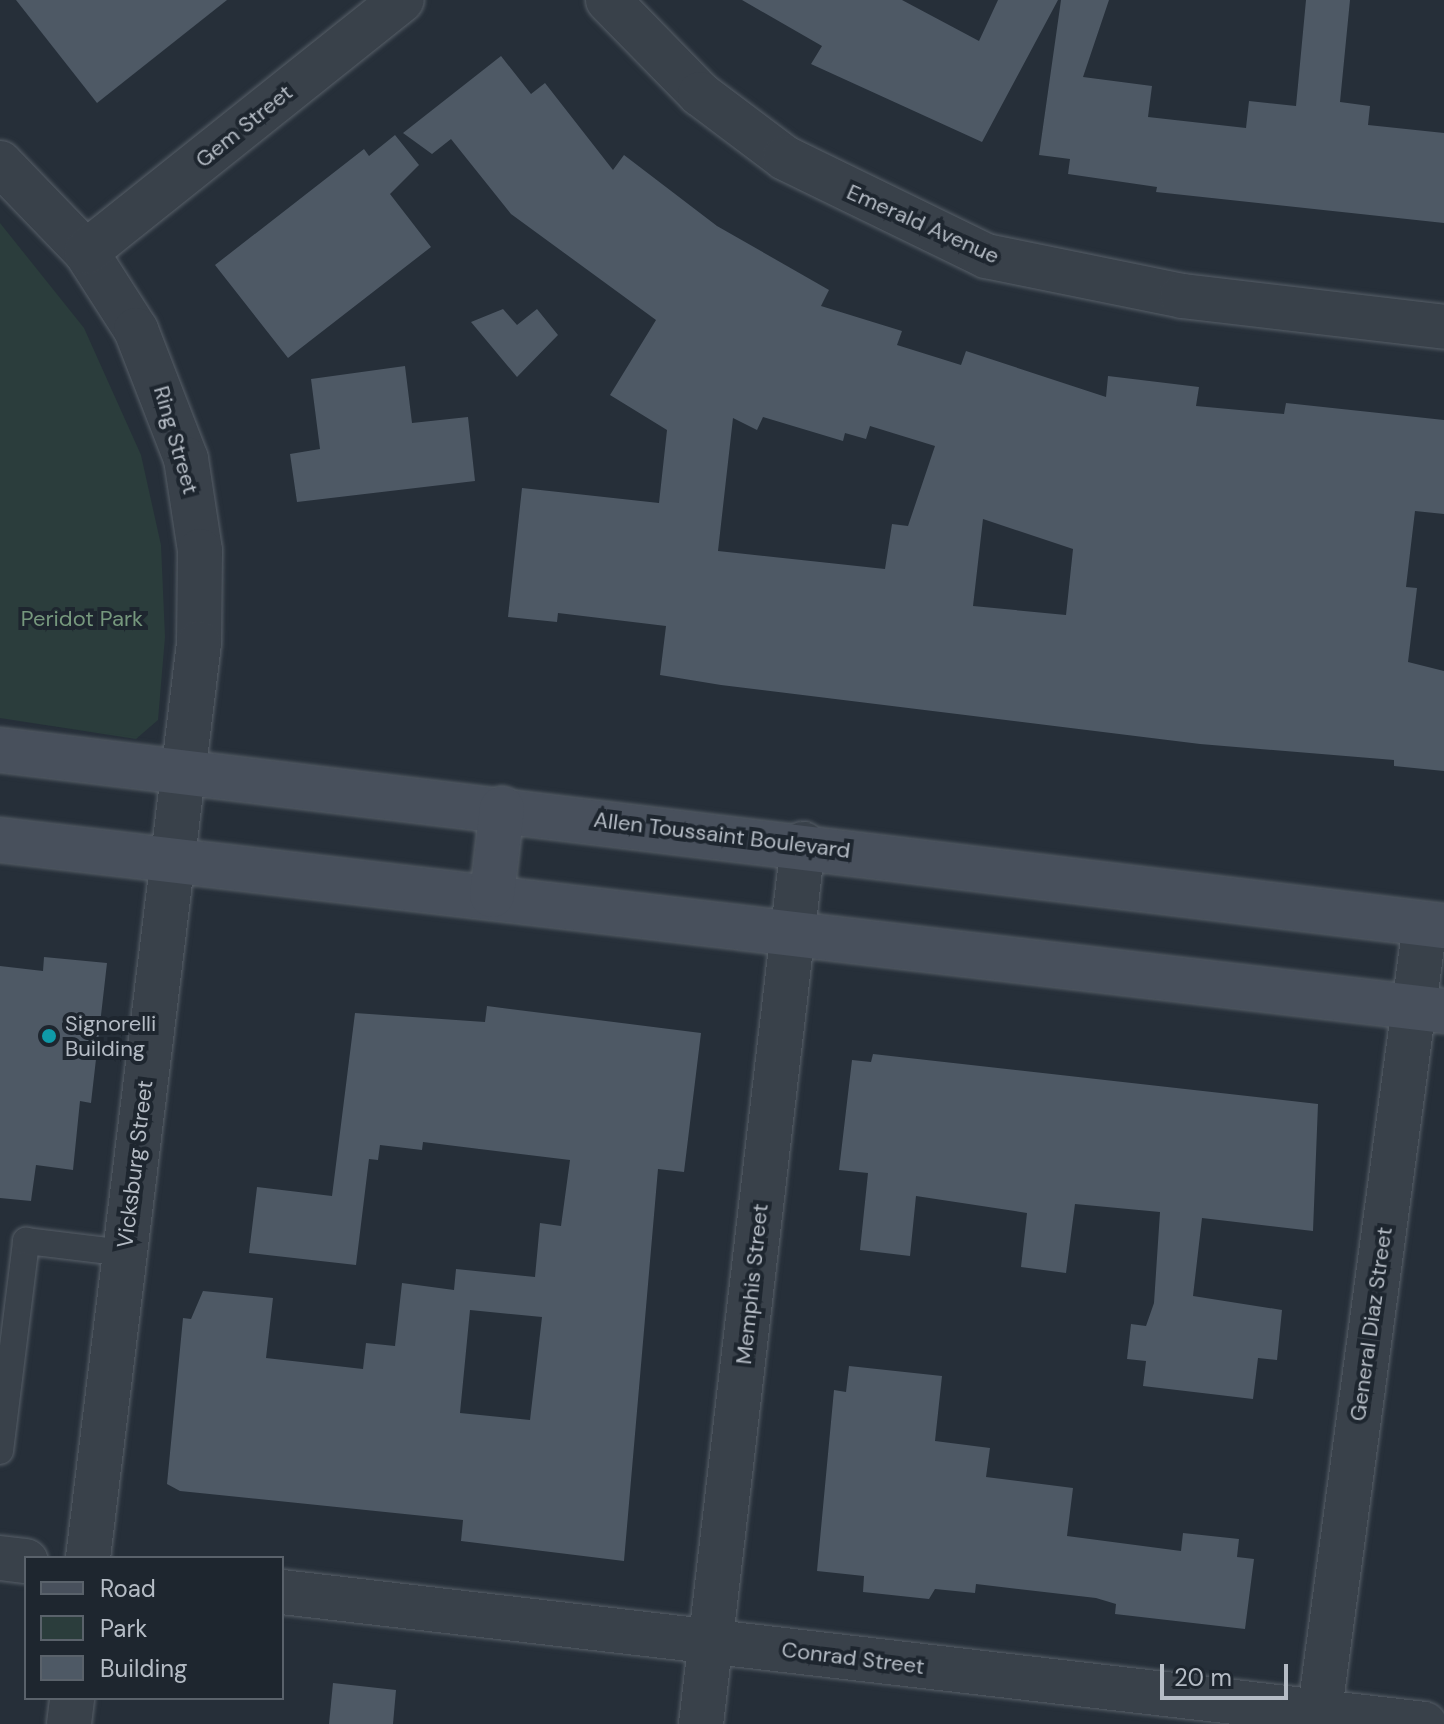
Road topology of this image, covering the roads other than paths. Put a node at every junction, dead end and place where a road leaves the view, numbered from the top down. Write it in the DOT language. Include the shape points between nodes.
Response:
graph roads {
  1 [pos="402,0"];
  2 [pos="608,0"];
  3 [pos="0,163"];
  4 [pos="86,252"];
  5 [pos="1444,327"];
  6 [pos="0,750"];
  7 [pos="181,771"];
  8 [pos="502,809"];
  9 [pos="0,840"];
  10 [pos="803,844"];
  11 [pos="170,857"];
  12 [pos="492,895"];
  13 [pos="1434,925"];
  14 [pos="792,932"];
  15 [pos="1429,1010"];
  16 [pos="125,1253"];
  17 [pos="0,1451"];
  18 [pos="88,1556"];
  19 [pos="0,1558"];
  20 [pos="24,1561"];
  21 [pos="284,1592"];
  22 [pos="711,1641"];
  23 [pos="72,1700"];
  24 [pos="1319,1718"];
  25 [pos="69,1724"];
  26 [pos="701,1724"];
  27 [pos="1424,1724"];
  1 -- 4 [label="street, Gem Street"];
  2 -- 5 [label="street, Emerald Avenue" via="700,94 785,158 986,256 1182,296"];
  3 -- 4 [label="street, Ring Street"];
  4 -- 7 [label="street, Ring Street" via="156,372 195,505 201,597"];
  6 -- 7 [label="main road, Allen Toussaint Boulevard"];
  7 -- 8 [label="main road, Allen Toussaint Boulevard"];
  7 -- 11 [label="street, Vicksburg Street"];
  8 -- 10 [label="main road, Allen Toussaint Boulevard"];
  8 -- 12 [label="main road"];
  9 -- 11 [label="main road"];
  10 -- 13 [label="main road, Allen Toussaint Boulevard"];
  10 -- 14 [label="street, Memphis Street"];
  11 -- 12 [label="main road"];
  11 -- 16 [label="street, Vicksburg Street"];
  12 -- 14 [label="main road"];
  13 -- 15 [label="street, General Diaz Street"];
  14 -- 15 [label="main road"];
  14 -- 22 [label="street, Memphis Street"];
  15 -- 24 [label="street, General Diaz Street"];
  16 -- 17 [label="lane" via="26,1241"];
  16 -- 18 [label="street, Vicksburg Street"];
  19 -- 20 [label="street"];
  21 -- 22 [label="street, Conrad Street"];
  22 -- 24 [label="street, Conrad Street"];
  22 -- 26 [label="street, Memphis Street"];
  23 -- 25 [label="street"];
  24 -- 27 [label="street, Conrad Street"];
}
